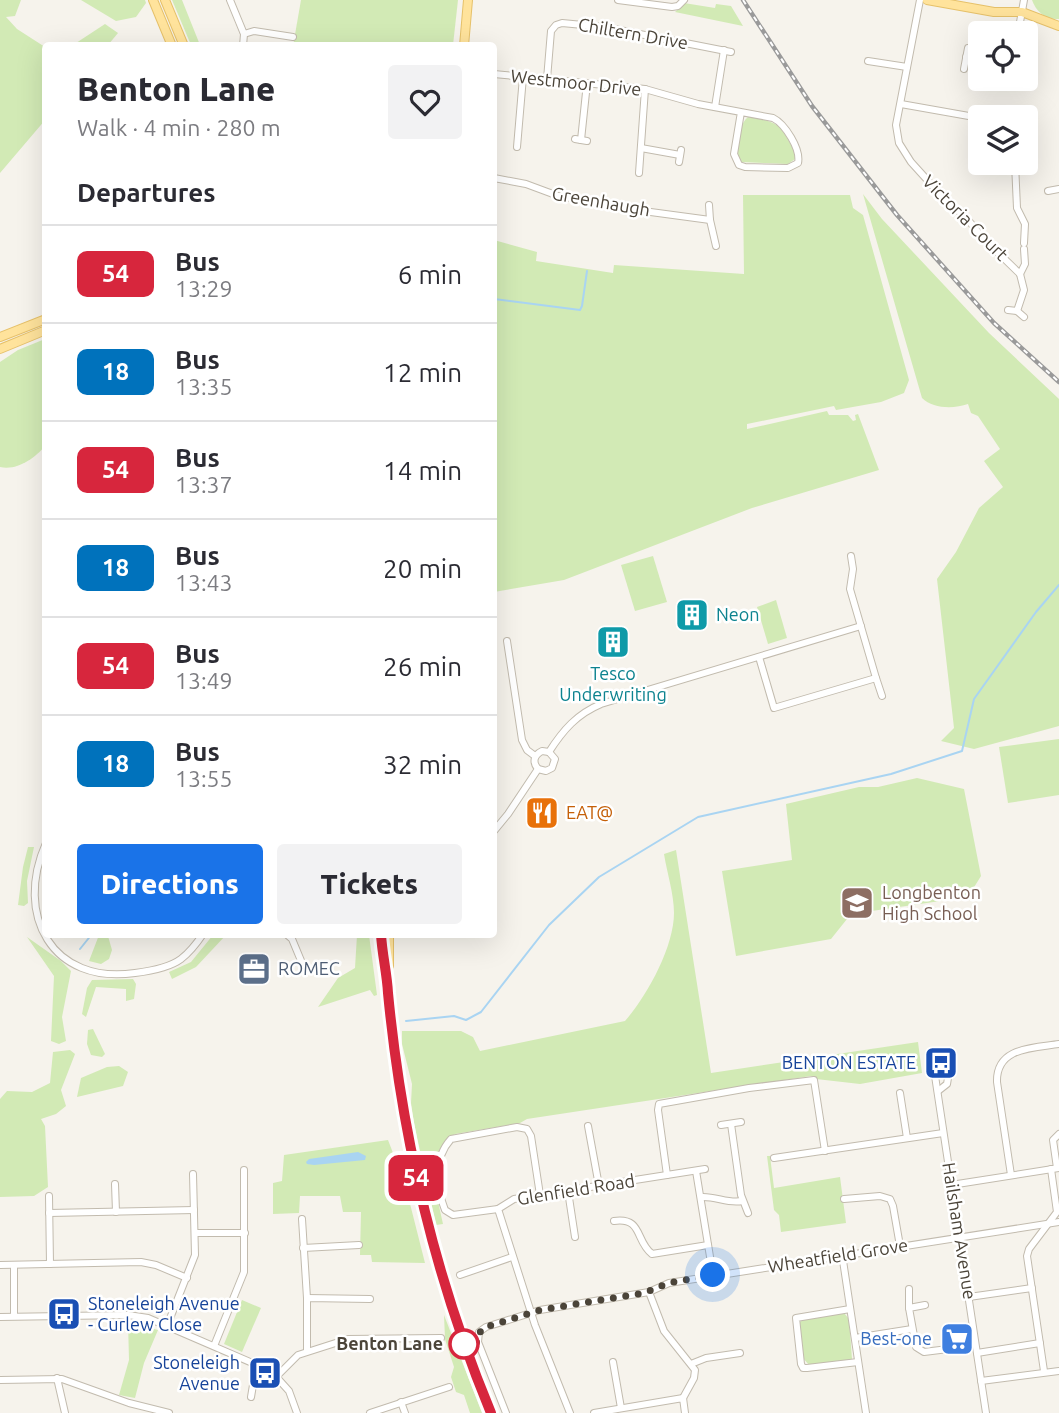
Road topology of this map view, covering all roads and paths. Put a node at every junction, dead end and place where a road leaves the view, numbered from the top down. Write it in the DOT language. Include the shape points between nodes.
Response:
graph roads {
  1 [pos="153,0"];
  2 [pos="165,0"];
  3 [pos="230,0"];
  4 [pos="468,0"];
  5 [pos="618,0"];
  6 [pos="684,0"];
  7 [pos="920,0"];
  8 [pos="927,0"];
  9 [pos="1024,0"];
  10 [pos="1022,12"];
  11 [pos="1020,21"];
  12 [pos="1059,26"];
  13 [pos="244,34"];
  14 [pos="293,37"];
  15 [pos="170,42"];
  16 [pos="182,42"];
  17 [pos="243,42"];
  18 [pos="464,42"];
  19 [pos="968,48"];
  20 [pos="967,57"];
  21 [pos="868,61"];
  22 [pos="907,67"];
  23 [pos="964,69"];
  24 [pos="497,74"];
  25 [pos="523,77"];
  26 [pos="547,79"];
  27 [pos="586,83"];
  28 [pos="645,89"];
  29 [pos="901,104"];
  30 [pos="715,107"];
  31 [pos="740,112"];
  32 [pos="968,116"];
  33 [pos="581,140"];
  34 [pos="517,148"];
  35 [pos="641,148"];
  36 [pos="680,155"];
  37 [pos="639,173"];
  38 [pos="1016,175"];
  39 [pos="497,179"];
  40 [pos="1059,189"];
  41 [pos="1048,191"];
  42 [pos="709,205"];
  43 [pos="710,220"];
  44 [pos="716,246"];
  45 [pos="1020,274"];
  46 [pos="1008,310"];
  47 [pos="1017,311"];
  48 [pos="1024,317"];
  49 [pos="42,321"];
  50 [pos="42,332"];
  51 [pos="0,337"];
  52 [pos="0,349"];
  53 [pos="851,556"];
  54 [pos="861,626"];
  55 [pos="507,641"];
  56 [pos="759,657"];
  57 [pos="876,678"];
  58 [pos="882,696"];
  59 [pos="549,752"];
  60 [pos="535,756"];
  61 [pos="538,769"];
  62 [pos="497,827"];
  63 [pos="42,852"];
  64 [pos="42,931"];
  65 [pos="46,938"];
  66 [pos="199,938"];
  67 [pos="291,938"];
  68 [pos="382,938"];
  69 [pos="389,938"];
  70 [pos="302,962"];
  71 [pos="388,990"];
  72 [pos="1059,1044"];
  73 [pos="932,1056"];
  74 [pos="934,1066"];
  75 [pos="938,1091"];
  76 [pos="900,1093"];
  77 [pos="741,1122"];
  78 [pos="731,1124"];
  79 [pos="721,1125"];
  80 [pos="588,1126"];
  81 [pos="943,1133"];
  82 [pos="1059,1134"];
  83 [pos="907,1138"];
  84 [pos="825,1151"];
  85 [pos="774,1158"];
  86 [pos="705,1169"];
  87 [pos="1056,1169"];
  88 [pos="244,1170"];
  89 [pos="696,1171"];
  90 [pos="193,1174"];
  91 [pos="667,1175"];
  92 [pos="1010,1175"];
  93 [pos="115,1184"];
  94 [pos="951,1185"];
  95 [pos="598,1186"];
  96 [pos="568,1191"];
  97 [pos="540,1195"];
  98 [pos="49,1196"];
  99 [pos="701,1197"];
  100 [pos="844,1199"];
  101 [pos="742,1201"];
  102 [pos="498,1209"];
  103 [pos="194,1210"];
  104 [pos="116,1212"];
  105 [pos="49,1213"];
  106 [pos="748,1213"];
  107 [pos="302,1219"];
  108 [pos="614,1221"];
  109 [pos="1059,1222"];
  110 [pos="1049,1223"];
  111 [pos="195,1233"];
  112 [pos="246,1233"];
  113 [pos="344,1234"];
  114 [pos="575,1237"];
  115 [pos="960,1237"];
  116 [pos="344,1245"];
  117 [pos="359,1245"];
  118 [pos="708,1245"];
  119 [pos="900,1246"];
  120 [pos="303,1248"];
  121 [pos="842,1254"];
  122 [pos="512,1257"];
  123 [pos="50,1264"];
  124 [pos="0,1265"];
  125 [pos="14,1265"];
  126 [pos="460,1275"];
  127 [pos="713,1275"];
  128 [pos="187,1278"];
  129 [pos="1032,1288"];
  130 [pos="909,1289"];
  131 [pos="649,1292"];
  132 [pos="969,1297"];
  133 [pos="307,1298"];
  134 [pos="370,1299"];
  135 [pos="925,1305"];
  136 [pos="909,1308"];
  137 [pos="850,1309"];
  138 [pos="530,1312"];
  139 [pos="14,1316"];
  140 [pos="0,1317"];
  141 [pos="167,1326"];
  142 [pos="912,1329"];
  143 [pos="440,1338"];
  144 [pos="855,1338"];
  145 [pos="1040,1343"];
  146 [pos="214,1346"];
  147 [pos="948,1349"];
  148 [pos="307,1351"];
  149 [pos="740,1353"];
  150 [pos="977,1353"];
  151 [pos="613,1362"];
  152 [pos="858,1362"];
  153 [pos="691,1364"];
  154 [pos="260,1365"];
  155 [pos="1044,1371"];
  156 [pos="1059,1371"];
  157 [pos="277,1376"];
  158 [pos="57,1378"];
  159 [pos="0,1380"];
  160 [pos="981,1381"];
  161 [pos="449,1387"];
  162 [pos="251,1397"];
  163 [pos="683,1398"];
  164 [pos="401,1402"];
  165 [pos="129,1403"];
  166 [pos="621,1408"];
  167 [pos="65,1413"];
  168 [pos="128,1413"];
  169 [pos="169,1413"];
  170 [pos="297,1413"];
  171 [pos="370,1413"];
  172 [pos="405,1413"];
  173 [pos="491,1413"];
  174 [pos="506,1413"];
  175 [pos="570,1413"];
  176 [pos="594,1413"];
  177 [pos="685,1413"];
  178 [pos="866,1413"];
  179 [pos="986,1413"];
  1 -- 15 [label="main road"];
  2 -- 16 [label="main road"];
  3 -- 13 [label="street"];
  4 -- 18 [label="main road"];
  5 -- 6 [label="street" via="672,7"];
  7 -- 22 [label="street, Victoria Court"];
  8 -- 10 [label="main road" via="994,12"];
  9 -- 10 [label="street"];
  10 -- 11 [label="street"];
  10 -- 12 [label="main road"];
  13 -- 14 [label="street" via="254,31"];
  13 -- 17 [label="street"];
  19 -- 20 [label="street"];
  20 -- 23 [label="street"];
  21 -- 22 [label="street"];
  22 -- 29 [label="street, Victoria Court"];
  24 -- 25 [label="street, Westmoor Drive"];
  25 -- 26 [label="street, Westmoor Drive"];
  25 -- 34 [label="street"];
  26 -- 27 [label="street, Westmoor Drive"];
  26 -- 30 [label="street, Chiltern Drive" via="551,31 556,24 604,27 728,51"];
  27 -- 28 [label="street, Westmoor Drive"];
  27 -- 33 [label="street"];
  28 -- 30 [label="street, Westmoor Drive"];
  28 -- 35 [label="street"];
  29 -- 32 [label="street"];
  29 -- 45 [label="street, Victoria Court" via="897,135 911,162"];
  30 -- 31 [label="street, Westmoor Drive"];
  31 -- 31 [label="street, Westmoor Drive" via="777,120 799,153 797,163 788,168 739,165 734,154"];
  35 -- 36 [label="street"];
  35 -- 37 [label="street"];
  38 -- 45 [label="street, Victoria Court" via="1017,208 1026,224 1025,264"];
  39 -- 43 [label="street, Greenhaugh" via="561,197"];
  40 -- 41 [label="street"];
  42 -- 43 [label="street"];
  43 -- 44 [label="street"];
  45 -- 47 [label="street, Victoria Court" via="1024,290"];
  46 -- 47 [label="street"];
  47 -- 48 [label="street"];
  49 -- 51 [label="main road"];
  50 -- 52 [label="main road"];
  53 -- 54 [label="street" via="850,584"];
  54 -- 56 [label="street"];
  54 -- 57 [label="street"];
  55 -- 60 [label="street" via="522,740"];
  56 -- 57 [label="street" via="774,708"];
  56 -- 59 [label="street" via="594,707 570,724"];
  57 -- 58 [label="street"];
  59 -- 60 [label="street"];
  59 -- 61 [label="street" via="555,759 552,768"];
  60 -- 61 [label="street"];
  61 -- 62 [label="street"];
  63 -- 64 [label="street" via="35,881"];
  65 -- 66 [label="street" via="70,963 85,971 124,975 155,970 181,959"];
  67 -- 70 [label="street"];
  68 -- 71 [label="main road"];
  69 -- 71 [label="main road"];
  71 -- 173 [label="main road" via="398,1083 421,1201 450,1306"];
  72 -- 92 [label="street" via="1013,1052 998,1068"];
  73 -- 74 [label="street, Hailsham Avenue"];
  74 -- 75 [label="street, Hailsham Avenue"];
  74 -- 75 [label="street, Hailsham Avenue" via="944,1065 949,1072 947,1084"];
  75 -- 81 [label="street, Hailsham Avenue"];
  76 -- 83 [label="street"];
  77 -- 78 [label="street"];
  78 -- 79 [label="street"];
  78 -- 101 [label="street"];
  80 -- 95 [label="street"];
  81 -- 83 [label="street"];
  81 -- 94 [label="street, Hailsham Avenue"];
  82 -- 87 [label="street" via="1053,1140"];
  83 -- 84 [label="street"];
  84 -- 85 [label="street"];
  84 -- 91 [label="street" via="814,1080 749,1088 659,1104"];
  86 -- 89 [label="street, Glenfield Road"];
  87 -- 92 [label="street"];
  87 -- 110 [label="street" via="1057,1209"];
  88 -- 112 [label="street"];
  89 -- 91 [label="street, Glenfield Road"];
  89 -- 99 [label="street"];
  90 -- 103 [label="street"];
  91 -- 95 [label="street, Glenfield Road"];
  92 -- 94 [label="street"];
  93 -- 104 [label="street"];
  94 -- 115 [label="street, Hailsham Avenue"];
  95 -- 96 [label="street, Glenfield Road"];
  96 -- 97 [label="street, Glenfield Road"];
  96 -- 114 [label="street"];
  97 -- 102 [label="street, Glenfield Road" via="509,1200"];
  97 -- 102 [label="street" via="531,1136 525,1128 451,1139 436,1172 445,1210 453,1215"];
  98 -- 105 [label="street"];
  99 -- 101 [label="street"];
  99 -- 118 [label="street"];
  100 -- 119 [label="street" via="890,1199"];
  101 -- 106 [label="street"];
  102 -- 122 [label="street, Glenfield Road"];
  103 -- 104 [label="street"];
  103 -- 111 [label="street"];
  104 -- 105 [label="street"];
  105 -- 123 [label="street"];
  107 -- 120 [label="street"];
  108 -- 118 [label="street" via="631,1223 652,1254"];
  109 -- 110 [label="street, Wheatfield Grove"];
  110 -- 115 [label="street, Wheatfield Grove"];
  110 -- 129 [label="street" via="1028,1251"];
  111 -- 112 [label="street"];
  111 -- 128 [label="street" via="195,1255"];
  112 -- 146 [label="street" via="243,1276"];
  113 -- 116 [label="street"];
  115 -- 119 [label="street, Wheatfield Grove"];
  115 -- 132 [label="street, Hailsham Avenue"];
  116 -- 117 [label="street"];
  116 -- 120 [label="street"];
  118 -- 127 [label="street"];
  119 -- 121 [label="street, Wheatfield Grove"];
  120 -- 133 [label="street"];
  121 -- 127 [label="street, Wheatfield Grove"];
  121 -- 137 [label="street"];
  122 -- 126 [label="street"];
  122 -- 138 [label="street, Glenfield Road"];
  123 -- 125 [label="street"];
  123 -- 128 [label="street" via="145,1263"];
  124 -- 125 [label="street"];
  125 -- 139 [label="street"];
  127 -- 131 [label="street, Wheatfield Grove" via="669,1283"];
  128 -- 141 [label="street"];
  129 -- 132 [label="street"];
  129 -- 145 [label="street"];
  130 -- 136 [label="street"];
  131 -- 138 [label="street, Wheatfield Grove"];
  131 -- 153 [label="street" via="664,1331"];
  132 -- 150 [label="street, Hailsham Avenue"];
  133 -- 134 [label="street"];
  133 -- 148 [label="street"];
  135 -- 136 [label="street"];
  136 -- 142 [label="street"];
  137 -- 144 [label="street"];
  137 -- 152 [label="street" via="796,1318 801,1364 805,1368"];
  138 -- 174 [label="street, Wheatfield Grove" via="483,1328 478,1337"];
  138 -- 175 [label="street, Glenfield Road"];
  139 -- 140 [label="street"];
  139 -- 141 [label="street" via="134,1315"];
  141 -- 146 [label="street"];
  142 -- 144 [label="street"];
  142 -- 147 [label="street" via="921,1351"];
  143 -- 148 [label="street" via="358,1338"];
  144 -- 152 [label="street"];
  145 -- 150 [label="street"];
  145 -- 155 [label="street"];
  146 -- 154 [label="street"];
  148 -- 157 [label="street" via="292,1358"];
  149 -- 153 [label="street"];
  150 -- 160 [label="street, Hailsham Avenue"];
  151 -- 166 [label="street"];
  152 -- 178 [label="street"];
  153 -- 163 [label="street" via="695,1375"];
  154 -- 157 [label="street"];
  154 -- 162 [label="street"];
  155 -- 156 [label="street"];
  155 -- 160 [label="street"];
  157 -- 170 [label="street"];
  158 -- 159 [label="street"];
  158 -- 165 [label="street"];
  158 -- 167 [label="street"];
  160 -- 179 [label="street, Hailsham Avenue"];
  161 -- 164 [label="street"];
  163 -- 166 [label="street"];
  163 -- 177 [label="street"];
  164 -- 171 [label="street"];
  164 -- 172 [label="street"];
  165 -- 168 [label="street"];
  165 -- 169 [label="street"];
  166 -- 176 [label="street"];
}
